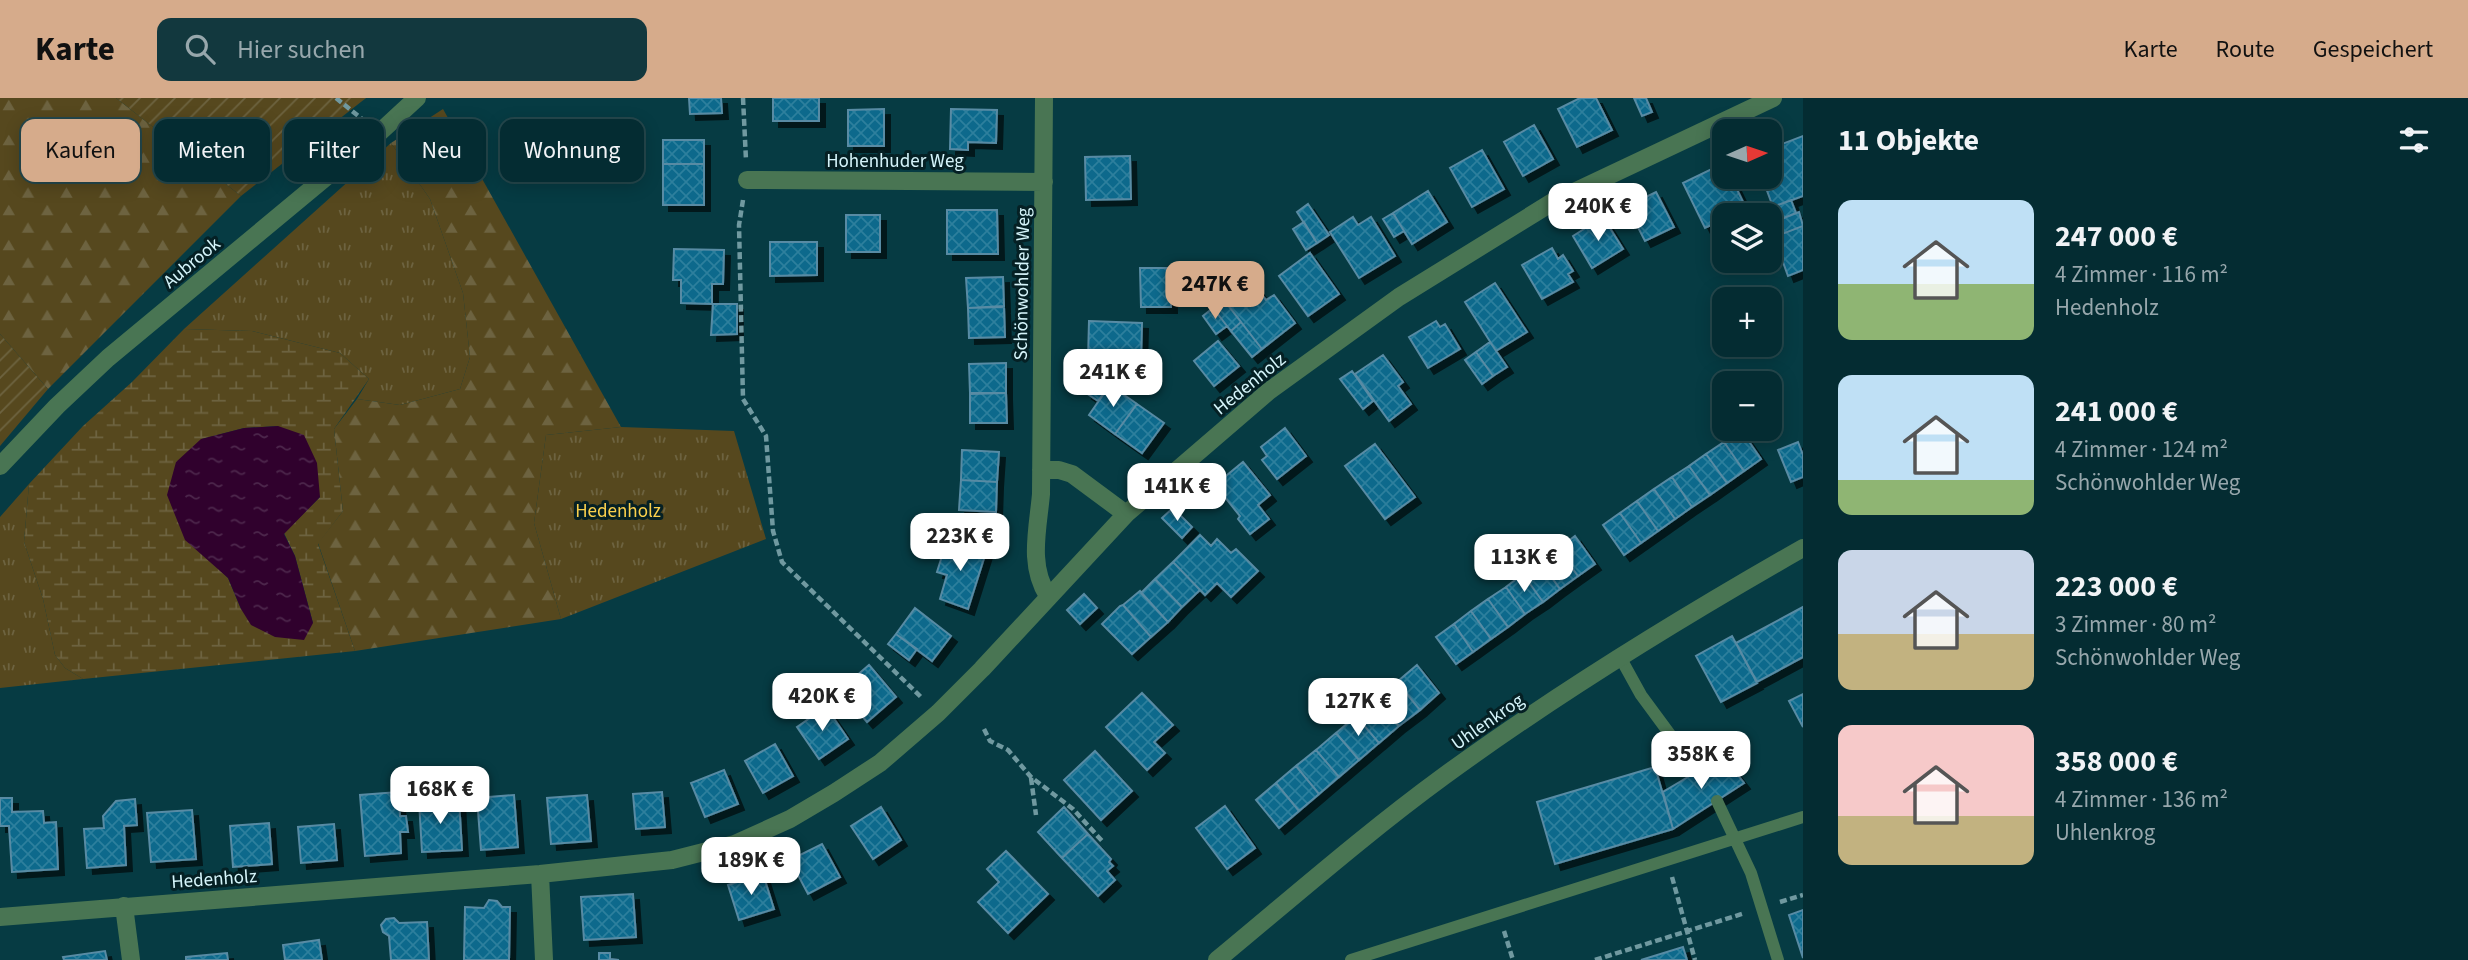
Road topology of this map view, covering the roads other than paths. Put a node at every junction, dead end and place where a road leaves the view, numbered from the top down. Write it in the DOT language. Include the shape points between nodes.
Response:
graph roads {
  1 [pos="1044,98"];
  2 [pos="1773,98"];
  3 [pos="413,99"];
  4 [pos="747,180"];
  5 [pos="1044,182"];
  6 [pos="0,466"];
  7 [pos="1041,470"];
  8 [pos="1126,514"];
  9 [pos="1803,548"];
  10 [pos="1048,596"];
  11 [pos="1620,657"];
  12 [pos="1697,771"];
  13 [pos="1717,801"];
  14 [pos="1803,817"];
  15 [pos="1736,838"];
  16 [pos="540,874"];
  17 [pos="124,906"];
  18 [pos="0,917"];
  19 [pos="131,960"];
  20 [pos="544,960"];
  21 [pos="1217,960"];
  22 [pos="1351,960"];
  23 [pos="1777,960"];
  1 -- 5 [label="street, Schönwohlder Weg"];
  2 -- 8 [label="street, Hedenholz" via="1551,203 1398,297 1269,391"];
  3 -- 6 [label="street, Aubrook" via="379,133 108,358"];
  4 -- 5 [label="street, Hohenhuder Weg"];
  5 -- 7 [label="street, Schönwohlder Weg"];
  7 -- 8 [label="street" via="1072,474"];
  7 -- 10 [label="street, Schönwohlder Weg" via="1036,569"];
  8 -- 10 [label="street, Hedenholz"];
  9 -- 11 [label="street, Uhlenkrog"];
  10 -- 16 [label="street, Hedenholz" via="938,713 880,762 790,818 735,844 672,860"];
  11 -- 12 [label="lane" via="1641,695"];
  11 -- 21 [label="street, Uhlenkrog" via="1443,777"];
  13 -- 15 [label="lane"];
  14 -- 15 [label="lane"];
  15 -- 22 [label="lane"];
  15 -- 23 [label="lane"];
  16 -- 17 [label="street, Hedenholz"];
  16 -- 20 [label="street"];
  17 -- 18 [label="street, Hedenholz"];
  17 -- 19 [label="street"];
}
